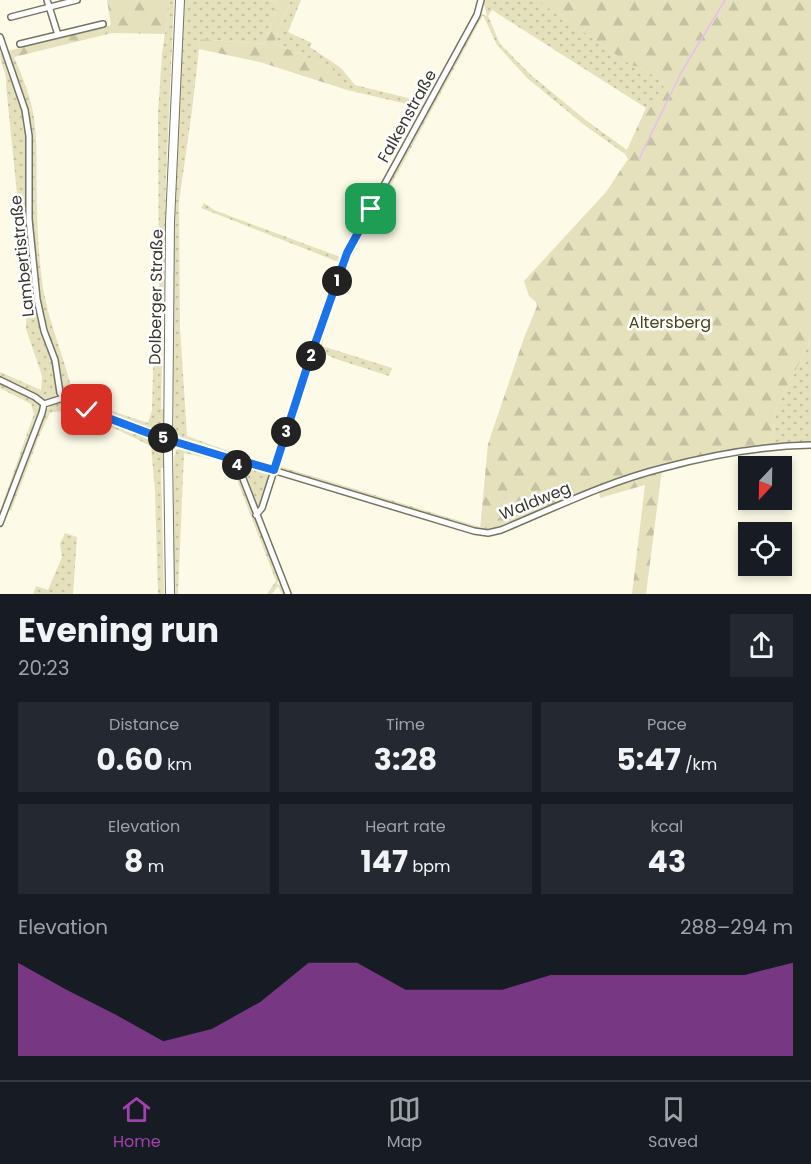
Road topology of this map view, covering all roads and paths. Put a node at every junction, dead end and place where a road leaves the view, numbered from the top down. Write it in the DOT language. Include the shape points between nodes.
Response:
graph roads {
  1 [pos="47,0"];
  2 [pos="77,0"];
  3 [pos="180,0"];
  4 [pos="481,0"];
  5 [pos="49,7"];
  6 [pos="11,17"];
  7 [pos="103,24"];
  8 [pos="58,35"];
  9 [pos="0,37"];
  10 [pos="20,44"];
  11 [pos="0,380"];
  12 [pos="63,398"];
  13 [pos="44,404"];
  14 [pos="169,440"];
  15 [pos="811,445"];
  16 [pos="237,465"];
  17 [pos="274,470"];
  18 [pos="256,515"];
  19 [pos="0,523"];
  20 [pos="170,594"];
  21 [pos="288,594"];
  1 -- 5 [label="street"];
  2 -- 5 [label="street"];
  3 -- 14 [label="main road, Dolberger Straße" via="170,222"];
  4 -- 17 [label="street, Falkenstraße" via="477,15 347,253"];
  5 -- 6 [label="street"];
  5 -- 8 [label="street"];
  7 -- 8 [label="street"];
  8 -- 10 [label="street"];
  9 -- 12 [label="street, Lambertistraße" via="25,110 37,299"];
  11 -- 13 [label="street"];
  12 -- 13 [label="street"];
  12 -- 14 [label="street"];
  13 -- 19 [label="street"];
  14 -- 16 [label="street" via="225,457"];
  14 -- 20 [label="main road, Dolberger Straße"];
  15 -- 17 [label="street, Waldweg" via="773,446 662,468 488,533"];
  16 -- 17 [label="street, Waldweg" via="246,462"];
  16 -- 18 [label="street"];
  17 -- 18 [label="street, Falkenstraße"];
  18 -- 21 [label="street"];
}
